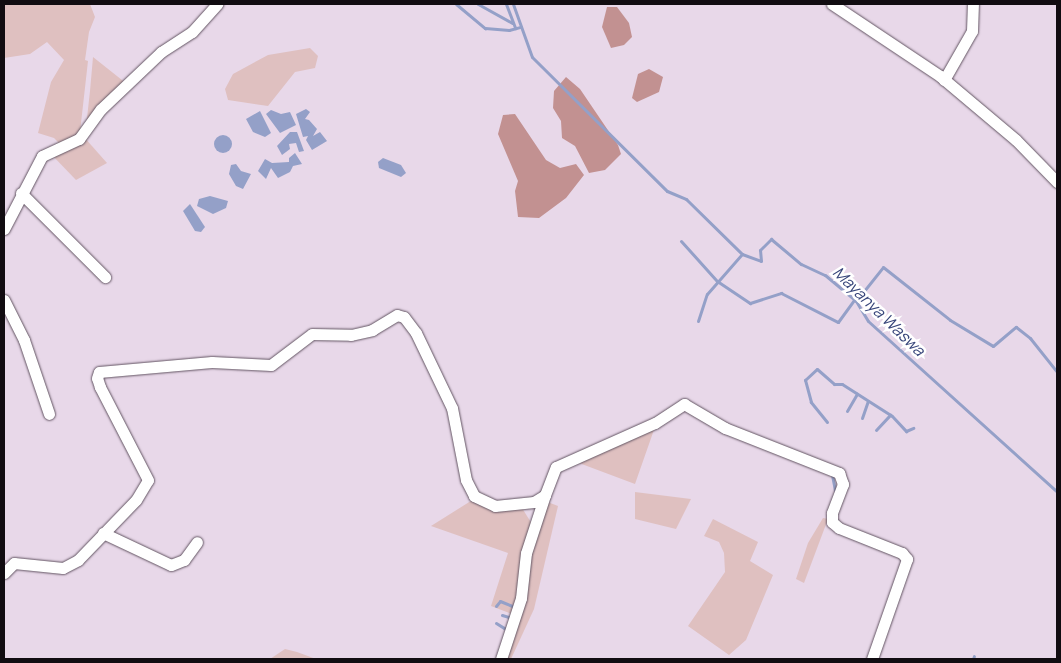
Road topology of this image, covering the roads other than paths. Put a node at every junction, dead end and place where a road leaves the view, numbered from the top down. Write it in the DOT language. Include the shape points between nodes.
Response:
graph roads {
  1 [pos="217,4"];
  2 [pos="832,4"];
  3 [pos="973,4"];
  4 [pos="944,80"];
  5 [pos="1057,182"];
  6 [pos="21,193"];
  7 [pos="4,229"];
  8 [pos="106,277"];
  9 [pos="4,300"];
  10 [pos="50,414"];
  11 [pos="544,495"];
  12 [pos="522,506"];
  13 [pos="535,526"];
  14 [pos="102,533"];
  15 [pos="197,542"];
  16 [pos="4,573"];
  17 [pos="501,659"];
  18 [pos="872,659"];
  1 -- 6 [label="street" via="192,32 161,52 101,109 79,139 46,152 36,163"];
  2 -- 4 [label="street"];
  3 -- 4 [label="street" via="972,31"];
  4 -- 5 [label="street" via="1016,140"];
  6 -- 7 [label="street"];
  6 -- 8 [label="street"];
  9 -- 10 [label="street" via="24,340"];
  11 -- 12 [label="street"];
  11 -- 13 [label="street"];
  11 -- 18 [label="street" via="556,467 655,423 684,404 725,428 834,471 843,484 832,513 832,522 839,528 902,553 906,559"];
  12 -- 13 [label="street" via="533,518"];
  12 -- 14 [label="street" via="495,506 474,496 466,480 452,408 416,333 404,317 392,315 372,330 351,335 312,334 271,366 212,362 99,372 96,378 100,387 148,480 136,500"];
  13 -- 17 [label="street" via="526,554 522,598"];
  14 -- 15 [label="street" via="170,565 184,560"];
  14 -- 16 [label="street" via="70,565 51,568 14,563"];
}
